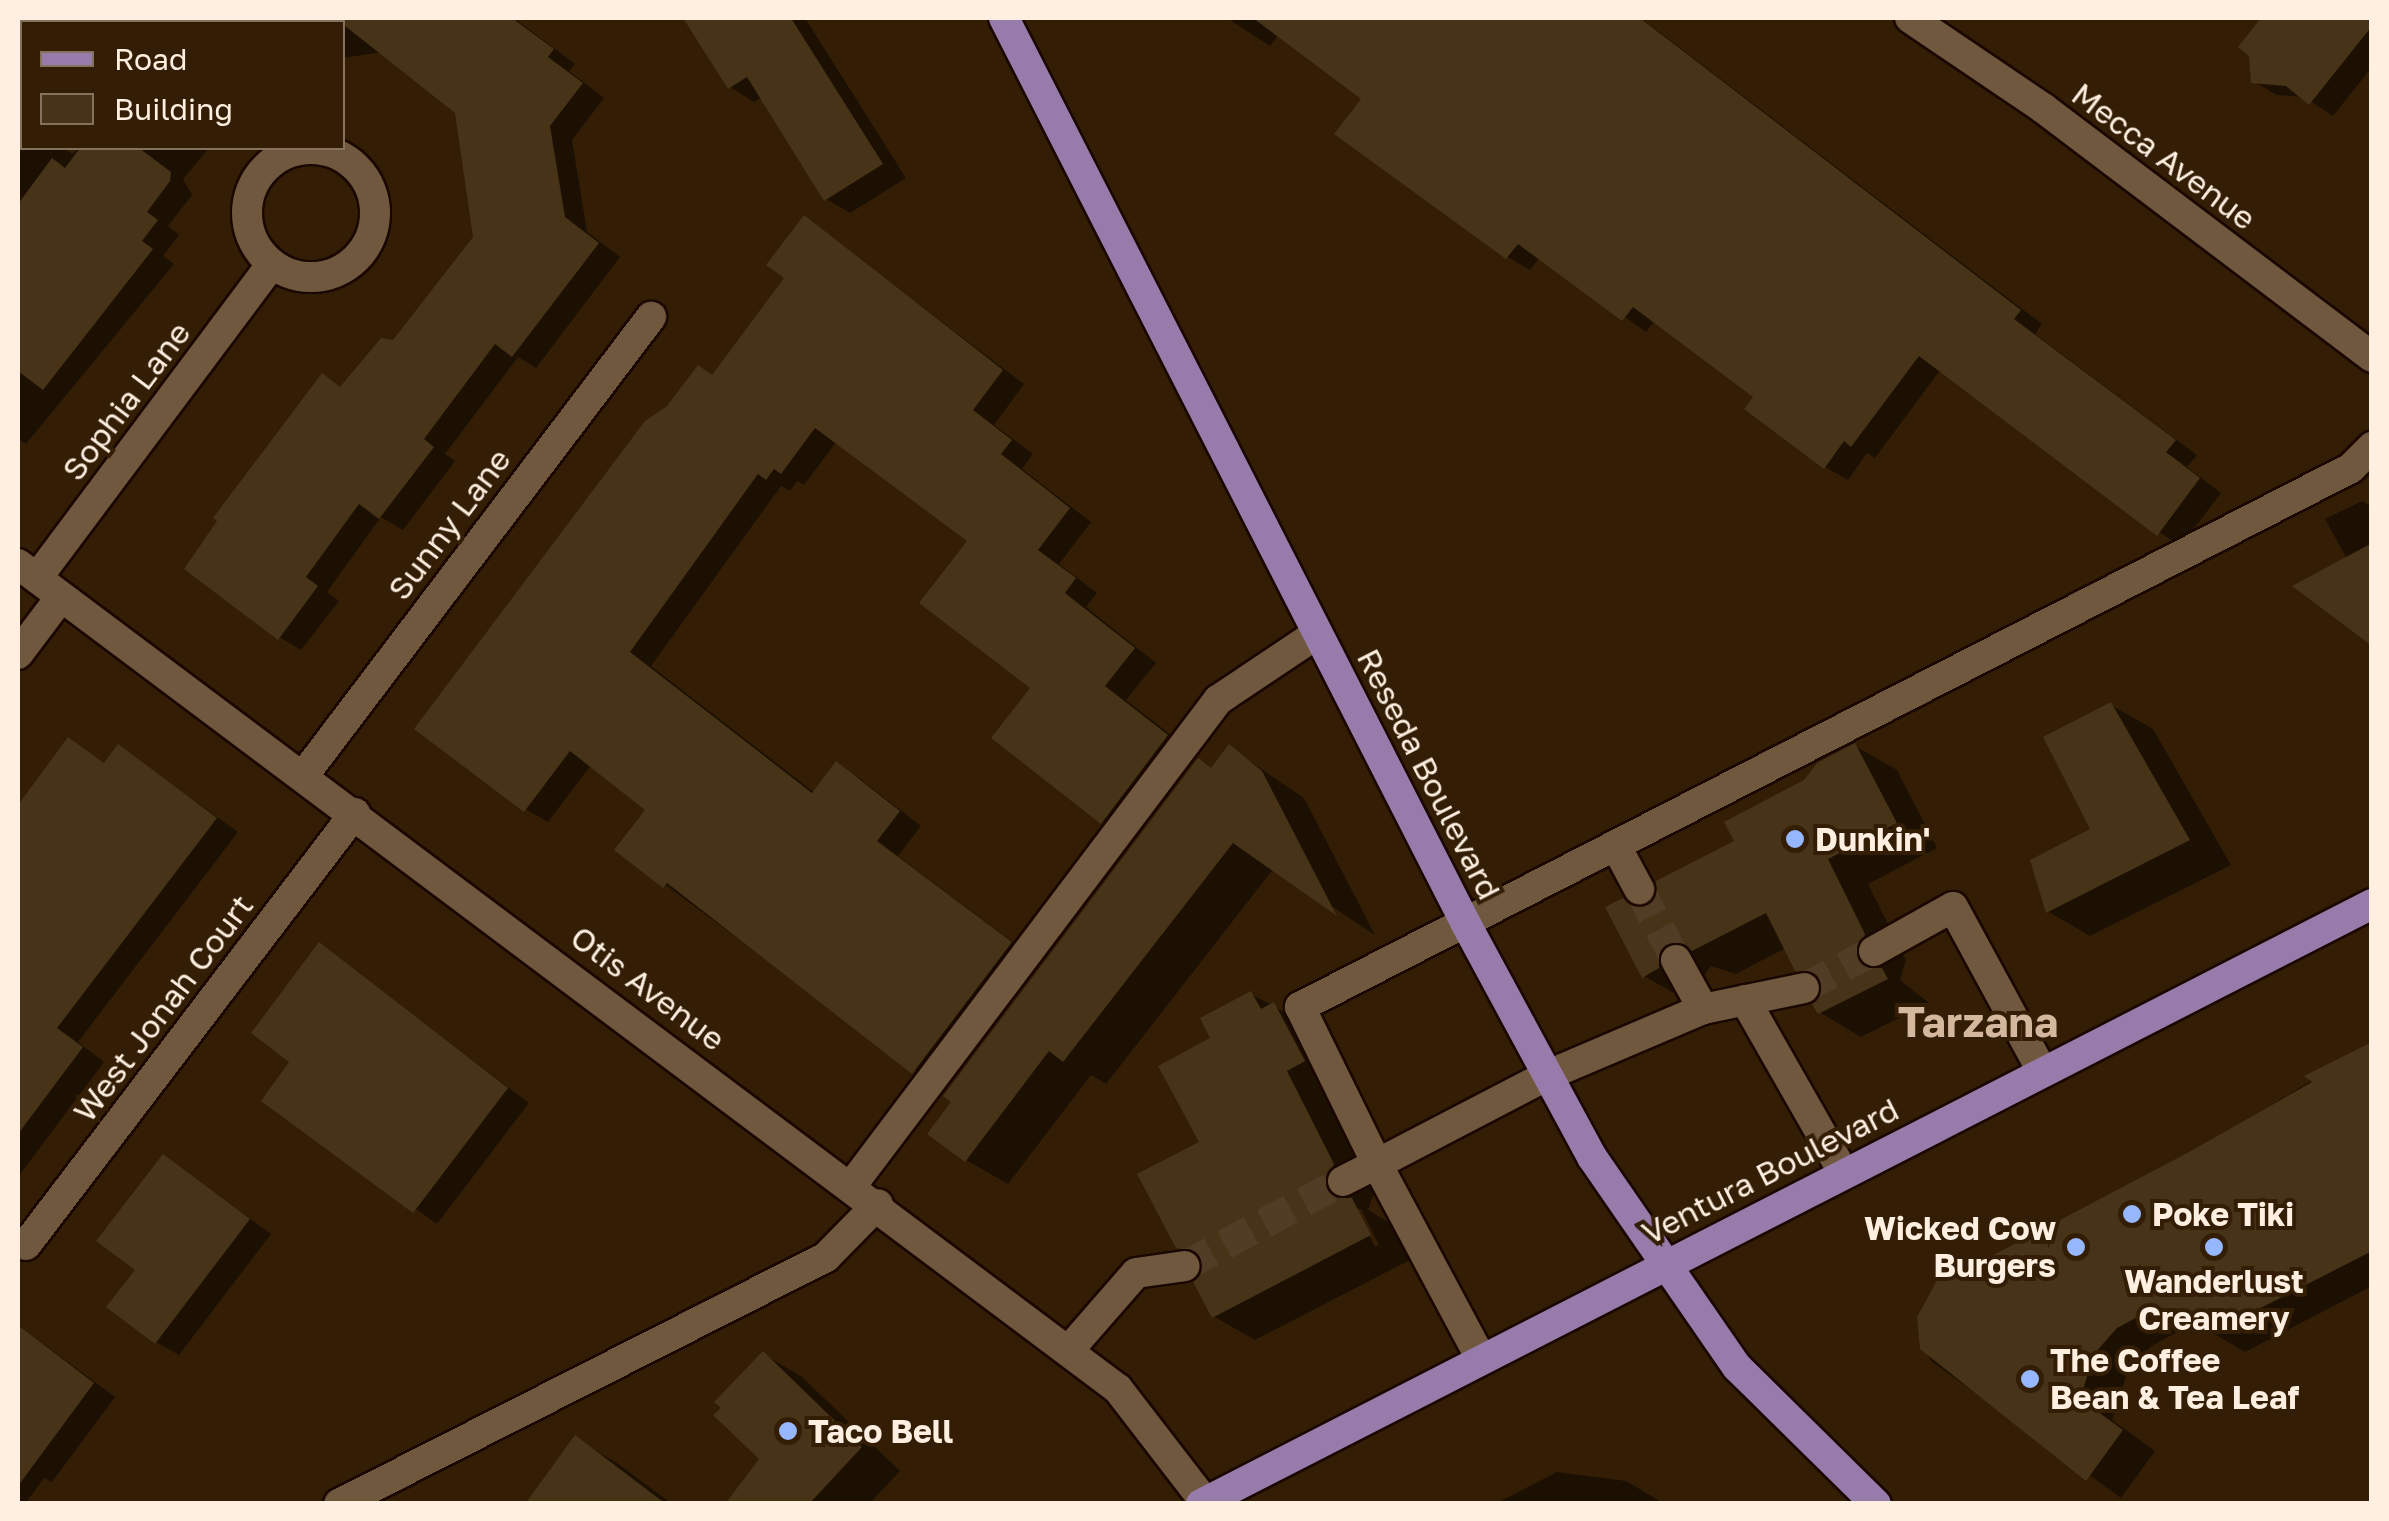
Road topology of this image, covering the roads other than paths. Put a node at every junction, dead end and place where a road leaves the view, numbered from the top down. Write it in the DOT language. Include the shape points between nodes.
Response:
graph roads {
  1 [pos="1004,18"];
  2 [pos="1910,18"];
  3 [pos="272,264"];
  4 [pos="651,317"];
  5 [pos="2372,356"];
  6 [pos="2372,447"];
  7 [pos="38,580"];
  8 [pos="1318,633"];
  9 [pos="18,654"];
  10 [pos="304,775"];
  11 [pos="354,813"];
  12 [pos="1616,848"];
  13 [pos="1639,889"];
  14 [pos="2372,904"];
  15 [pos="1466,924"];
  16 [pos="1874,951"];
  17 [pos="1676,960"];
  18 [pos="1804,988"];
  19 [pos="1745,1000"];
  20 [pos="1703,1009"];
  21 [pos="2042,1071"];
  22 [pos="1548,1076"];
  23 [pos="1378,1164"];
  24 [pos="1843,1172"];
  25 [pos="1343,1181"];
  26 [pos="852,1184"];
  27 [pos="878,1204"];
  28 [pos="26,1244"];
  29 [pos="1185,1266"];
  30 [pos="1662,1266"];
  31 [pos="1068,1350"];
  32 [pos="1481,1359"];
  33 [pos="1203,1503"];
  34 [pos="339,1504"];
  35 [pos="1876,1504"];
  1 -- 8 [label="main road, Reseda Boulevard"];
  2 -- 5 [label="street, Mecca Avenue" via="2042,108"];
  3 -- 3 [label="street" via="320,276 349,266 364,251 375,209 359,170 321,150 278,158 262,172 252,189 249,230"];
  3 -- 7 [label="street, Sophia Lane"];
  4 -- 10 [label="street, Sunny Lane"];
  6 -- 12 [label="street" via="2352,468"];
  7 -- 9 [label="street, Sophia Lane"];
  7 -- 10 [label="street, Otis Avenue"];
  8 -- 15 [label="main road, Reseda Boulevard"];
  8 -- 26 [label="street" via="1218,700"];
  10 -- 11 [label="street, Otis Avenue"];
  11 -- 26 [label="street, Otis Avenue"];
  11 -- 28 [label="street, West Jonah Court"];
  12 -- 13 [label="street"];
  12 -- 15 [label="street"];
  14 -- 21 [label="main road, Ventura Boulevard"];
  15 -- 22 [label="main road, Reseda Boulevard"];
  15 -- 23 [label="street" via="1300,1007"];
  16 -- 21 [label="street" via="1953,907"];
  17 -- 20 [label="street"];
  18 -- 19 [label="street"];
  19 -- 20 [label="street"];
  19 -- 24 [label="street"];
  20 -- 22 [label="street"];
  21 -- 24 [label="main road, Ventura Boulevard"];
  22 -- 23 [label="street"];
  22 -- 30 [label="main road, Reseda Boulevard"];
  23 -- 25 [label="street"];
  23 -- 32 [label="street"];
  24 -- 30 [label="main road, Ventura Boulevard"];
  26 -- 27 [label="street, Otis Avenue"];
  27 -- 31 [label="street, Otis Avenue"];
  27 -- 34 [label="street" via="826,1257"];
  29 -- 31 [label="street" via="1136,1274"];
  30 -- 32 [label="main road, Ventura Boulevard"];
  30 -- 35 [label="main road, Reseda Boulevard" via="1767,1403"];
  31 -- 33 [label="street, Otis Avenue" via="1129,1400"];
  32 -- 33 [label="main road, Ventura Boulevard"];
}
